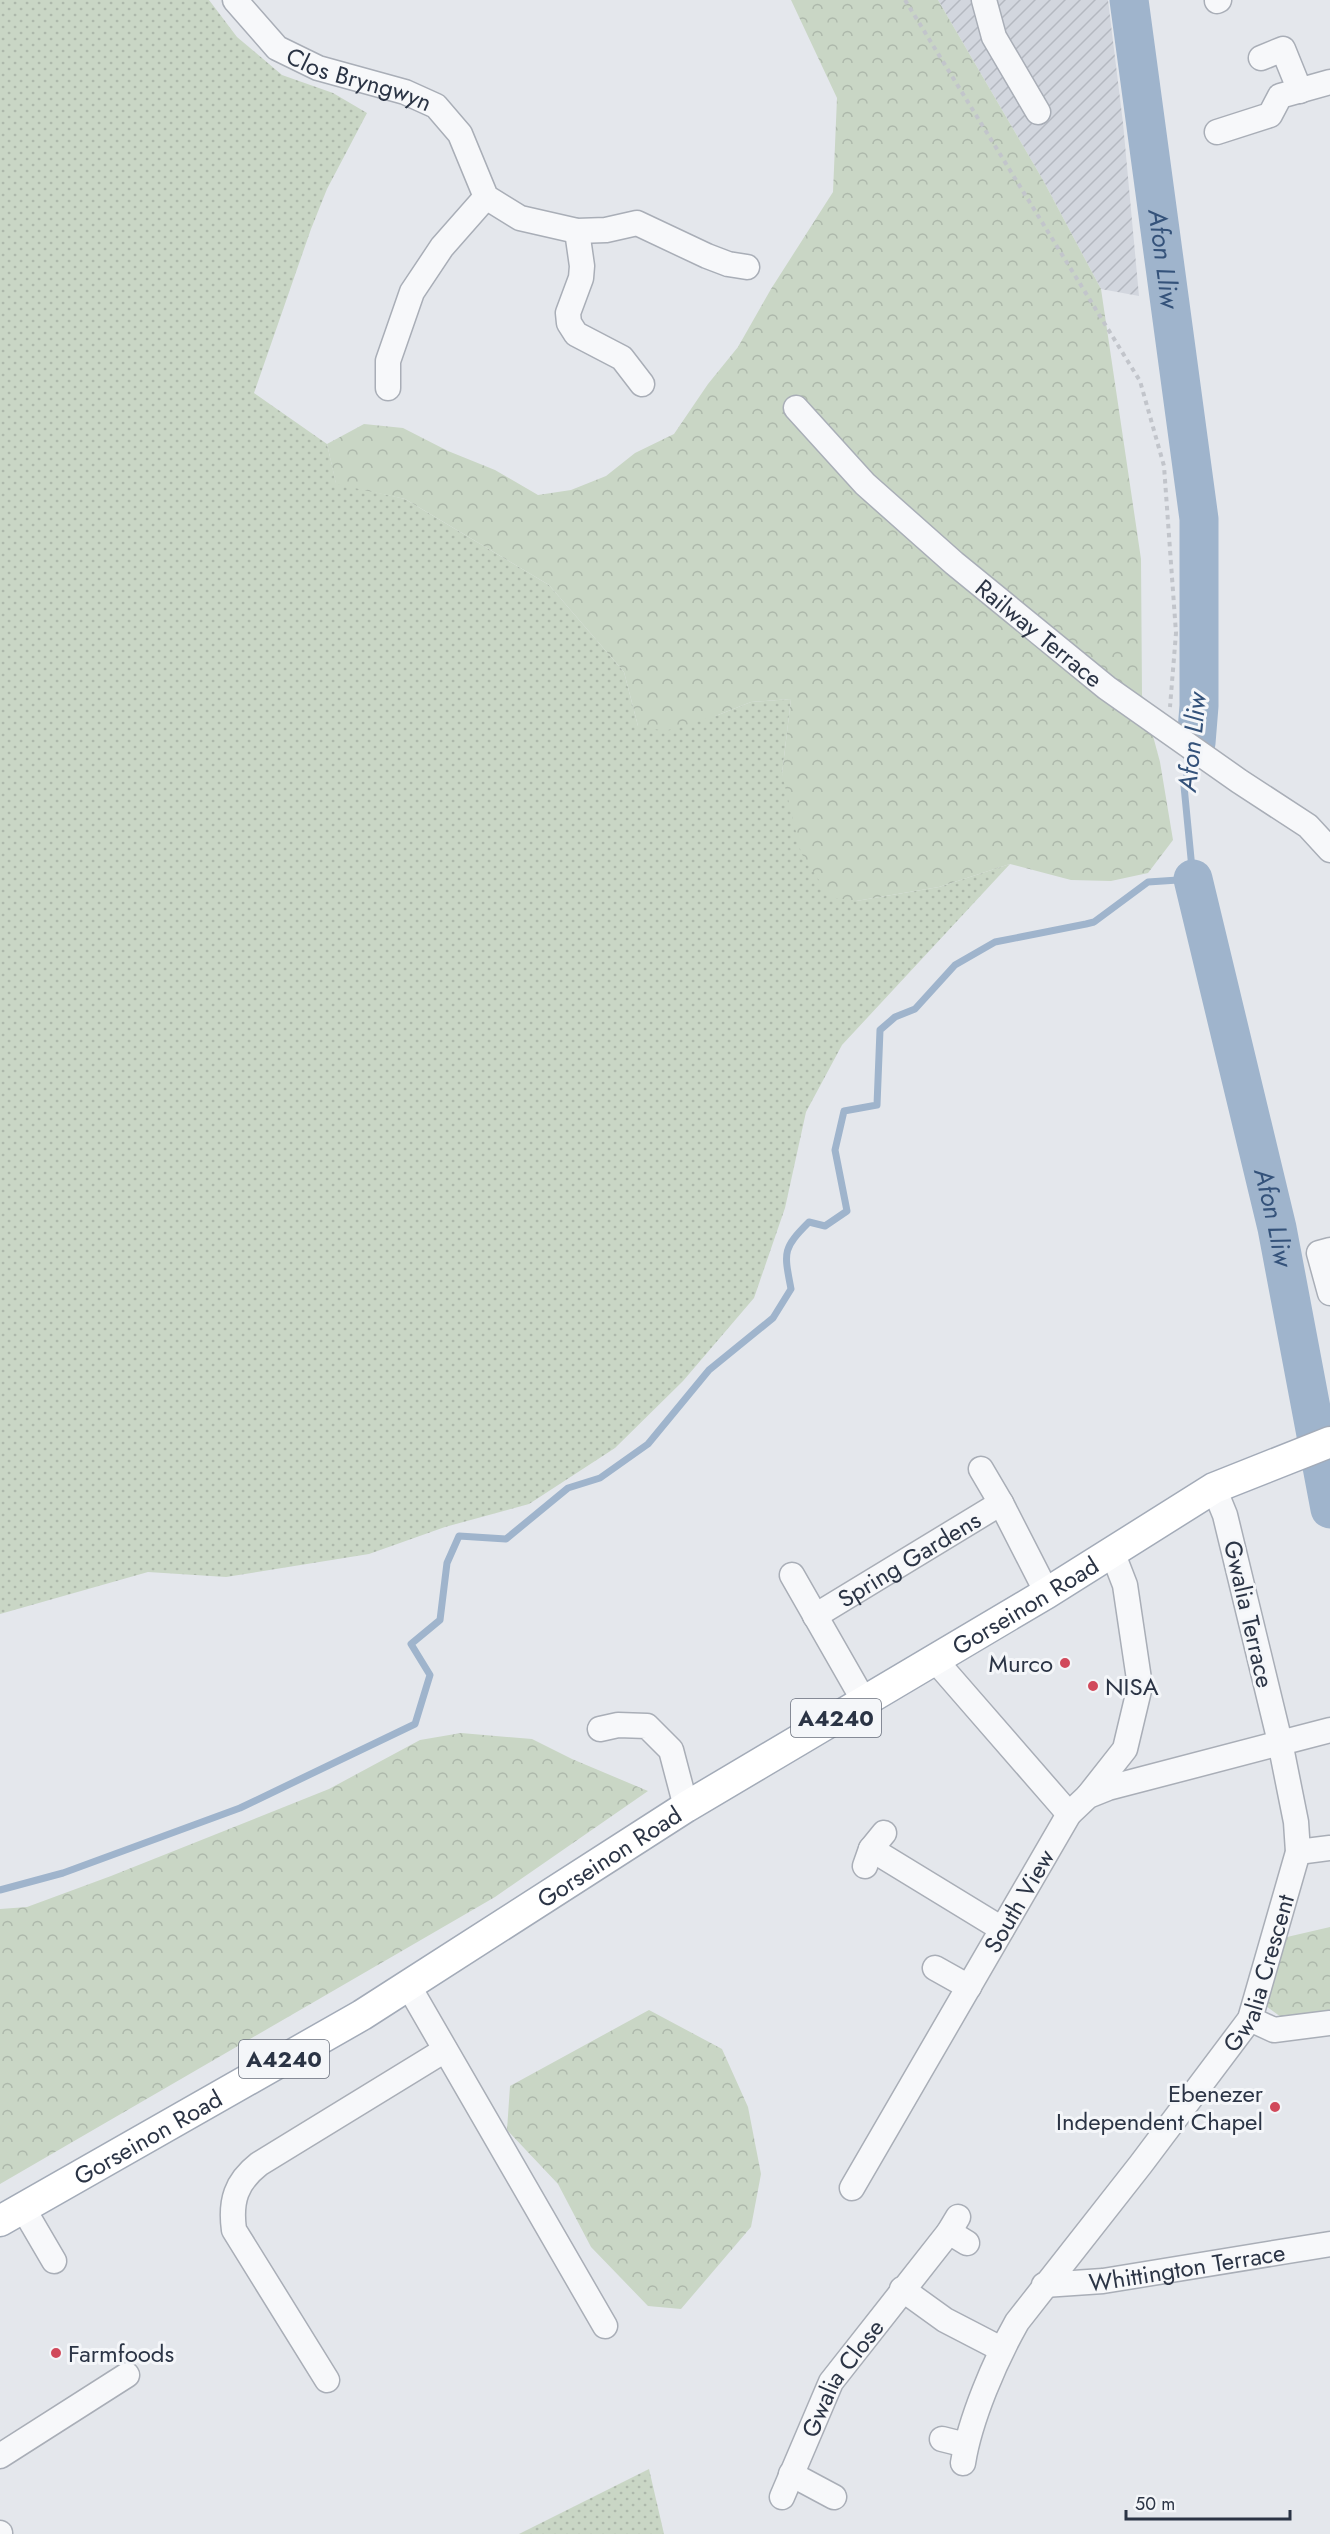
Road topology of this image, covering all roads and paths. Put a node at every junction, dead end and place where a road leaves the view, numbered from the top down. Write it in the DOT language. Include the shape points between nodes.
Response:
graph roads {
  1 [pos="235,0"];
  2 [pos="905,0"];
  3 [pos="984,0"];
  4 [pos="1261,58"];
  5 [pos="1330,82"];
  6 [pos="1300,91"];
  7 [pos="1038,112"];
  8 [pos="1217,132"];
  9 [pos="486,197"];
  10 [pos="577,231"];
  11 [pos="747,267"];
  12 [pos="642,384"];
  13 [pos="388,388"];
  14 [pos="796,408"];
  15 [pos="1174,735"];
  16 [pos="1330,850"];
  17 [pos="1330,1250"];
  18 [pos="1330,1293"];
  19 [pos="1330,1442"];
  20 [pos="981,1469"];
  21 [pos="1214,1488"];
  22 [pos="1001,1503"];
  23 [pos="1113,1554"];
  24 [pos="792,1575"];
  25 [pos="1047,1593"];
  26 [pos="815,1616"];
  27 [pos="935,1660"];
  28 [pos="864,1701"];
  29 [pos="600,1729"];
  30 [pos="1330,1730"];
  31 [pos="1280,1742"];
  32 [pos="1088,1796"];
  33 [pos="686,1807"];
  34 [pos="1069,1814"];
  35 [pos="1330,1848"];
  36 [pos="873,1849"];
  37 [pos="1298,1852"];
  38 [pos="1002,1929"];
  39 [pos="935,1968"];
  40 [pos="408,1986"];
  41 [pos="969,1987"];
  42 [pos="1250,2019"];
  43 [pos="1330,2024"];
  44 [pos="444,2050"];
  45 [pos="852,2188"];
  46 [pos="12,2215"];
  47 [pos="958,2231"];
  48 [pos="1330,2244"];
  49 [pos="54,2261"];
  50 [pos="1044,2285"];
  51 [pos="902,2289"];
  52 [pos="605,2326"];
  53 [pos="1002,2349"];
  54 [pos="127,2375"];
  55 [pos="327,2380"];
  56 [pos="942,2439"];
  57 [pos="0,2456"];
  58 [pos="791,2474"];
  59 [pos="782,2497"];
  60 [pos="834,2497"];
  1 -- 9 [label="street, Clos Bryngwyn" via="277,48 318,68 436,106 460,134"];
  2 -- 15 [label="path" via="1140,381 1164,466 1176,633"];
  3 -- 7 [label="street" via="994,37"];
  4 -- 6 [label="street" via="1283,49"];
  5 -- 6 [label="street"];
  6 -- 8 [label="street" via="1280,96 1270,115"];
  9 -- 10 [label="street" via="520,218"];
  9 -- 13 [label="street" via="442,247 412,292 380,360"];
  10 -- 11 [label="street" via="637,223 707,256"];
  10 -- 12 [label="street" via="582,266 568,313 569,323 576,334 622,358"];
  14 -- 15 [label="street, Railway Terrace" via="865,484 954,563 1107,688"];
  15 -- 16 [label="street, Railway Terrace" via="1308,826"];
  17 -- 18 [label="street" via="1319,1253"];
  19 -- 21 [label="main road, A4240"];
  20 -- 22 [label="street, Spring Gardens"];
  21 -- 23 [label="main road, Gorseinon Road / A4240"];
  21 -- 31 [label="street, Gwalia Terrace" via="1225,1515"];
  22 -- 25 [label="street, Spring Gardens"];
  22 -- 26 [label="street, Spring Gardens"];
  23 -- 25 [label="main road, Gorseinon Road / A4240"];
  23 -- 32 [label="street, South View" via="1125,1585 1140,1686 1125,1749"];
  24 -- 26 [label="street, Spring Gardens"];
  25 -- 27 [label="main road, Gorseinon Road / A4240"];
  26 -- 28 [label="street, Spring Gardens"];
  27 -- 28 [label="main road, Gorseinon Road / A4240"];
  27 -- 34 [label="street"];
  28 -- 33 [label="main road, Gorseinon Road / A4240"];
  29 -- 33 [label="street" via="647,1726 671,1750"];
  30 -- 31 [label="street"];
  31 -- 32 [label="street"];
  31 -- 37 [label="street, Gwalia Crescent"];
  32 -- 34 [label="street, South View"];
  33 -- 40 [label="main road, Gorseinon Road / A4240"];
  34 -- 38 [label="street, South View"];
  35 -- 37 [label="street"];
  36 -- 38 [label="street"];
  37 -- 42 [label="street, Gwalia Crescent"];
  38 -- 41 [label="street, South View"];
  39 -- 41 [label="street"];
  40 -- 44 [label="street"];
  40 -- 46 [label="main road, Gorseinon Road / A4240"];
  41 -- 45 [label="street, South View" via="857,2160"];
  42 -- 43 [label="street" via="1274,2030"];
  42 -- 50 [label="street, Gwalia Crescent"];
  44 -- 52 [label="street"];
  44 -- 55 [label="street" via="259,2164 245,2175 237,2190 232,2212 234,2230"];
  46 -- 49 [label="street"];
  47 -- 51 [label="street, Gwalia Close"];
  48 -- 50 [label="street, Whittington Terrace" via="1103,2281"];
  50 -- 53 [label="street, Gwalia Crescent"];
  51 -- 53 [label="street" via="945,2320"];
  51 -- 58 [label="street, Gwalia Close" via="831,2382"];
  53 -- 56 [label="street, Gwalia Crescent" via="964,2454"];
  54 -- 57 [label="street"];
  58 -- 59 [label="street, Gwalia Close"];
  58 -- 60 [label="street"];
}
